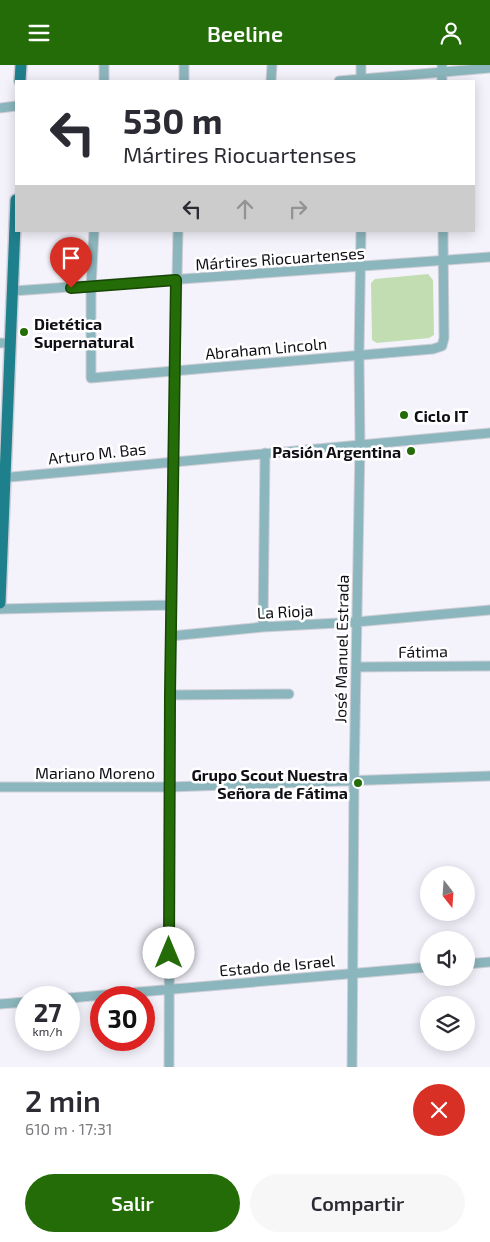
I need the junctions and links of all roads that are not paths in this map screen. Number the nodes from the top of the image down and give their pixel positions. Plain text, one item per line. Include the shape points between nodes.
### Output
1 (21, 65) edge
2 (104, 65) edge
3 (184, 65) edge
4 (272, 65) edge
5 (361, 65) edge
6 (490, 68) edge
7 (442, 73) edge
8 (20, 80) edge
9 (104, 80) edge
10 (184, 80) edge
11 (271, 80) edge
12 (361, 80) edge
13 (15, 106) edge
14 (0, 108) edge
15 (15, 230) edge
16 (94, 232) edge
17 (178, 232) edge
18 (361, 232) edge
19 (443, 232) edge
20 (490, 257) edge
21 (443, 261) junction
22 (360, 267) junction
23 (176, 280) junction
24 (91, 287) junction
25 (13, 291) junction
26 (6, 343) edge
27 (359, 355) junction
28 (174, 370) junction
29 (490, 433) edge
30 (360, 445) junction
31 (264, 453) junction
32 (173, 461) junction
33 (2, 477) edge
34 (0, 603) edge
35 (171, 605) junction
36 (0, 609) edge
37 (490, 610) edge
38 (356, 622) junction
39 (263, 627) junction
40 (171, 636) junction
41 (490, 665) edge
42 (356, 667) junction
43 (289, 694) dead end
44 (170, 695) junction
45 (490, 776) edge
46 (354, 781) junction
47 (0, 787) edge
48 (170, 787) junction
49 (490, 962) edge
50 (475, 963) edge
51 (420, 968) edge
52 (352, 974) junction
53 (168, 990) junction
54 (80, 997) edge
55 (15, 1002) edge
56 (0, 1004) edge
57 (169, 1067) edge
58 (352, 1067) edge

1 - 8 main road
2 - 9 street
3 - 10 street
4 - 11 street
5 - 12 street
6 - 7 street
7 - 12 street
13 - 14 street
15 - 25 main road
16 - 24 street
17 - 23 street
18 - 22 street, José Manuel Estrada
19 - 21 street
20 - 21 street, Mártires Riocuartenses
21 - 22 street, Mártires Riocuartenses
21 - 27 street, Abraham Lincoln via 442,346
22 - 23 street, Mártires Riocuartenses
22 - 27 street, José Manuel Estrada
23 - 24 street, Mártires Riocuartenses
23 - 28 street
24 - 25 street, Mártires Riocuartenses
24 - 28 street, Abraham Lincoln via 91,378
25 - 26 main road
26 - 33 main road
27 - 28 street, Abraham Lincoln
27 - 30 street, José Manuel Estrada
28 - 32 street
29 - 30 street, Arturo M. Bas
30 - 31 street, Arturo M. Bas
30 - 38 street, José Manuel Estrada
31 - 32 street, Arturo M. Bas
31 - 39 street
32 - 33 street, Arturo M. Bas
32 - 35 street
33 - 34 main road
35 - 36 street
35 - 40 street
37 - 38 street, La Rioja
38 - 39 street, La Rioja
38 - 42 street, José Manuel Estrada
39 - 40 street, La Rioja
40 - 44 street
41 - 42 street, Fátima
42 - 46 street, José Manuel Estrada
43 - 44 street
44 - 48 street
45 - 46 street, Mariano Moreno
46 - 48 street, Mariano Moreno
46 - 52 street, José Manuel Estrada
47 - 48 street, Mariano Moreno
48 - 53 street
49 - 50 street
51 - 52 street, Estado de Israel
52 - 53 street, Estado de Israel
52 - 58 street, José Manuel Estrada
53 - 54 street, Estado de Israel
53 - 57 street
55 - 56 street

